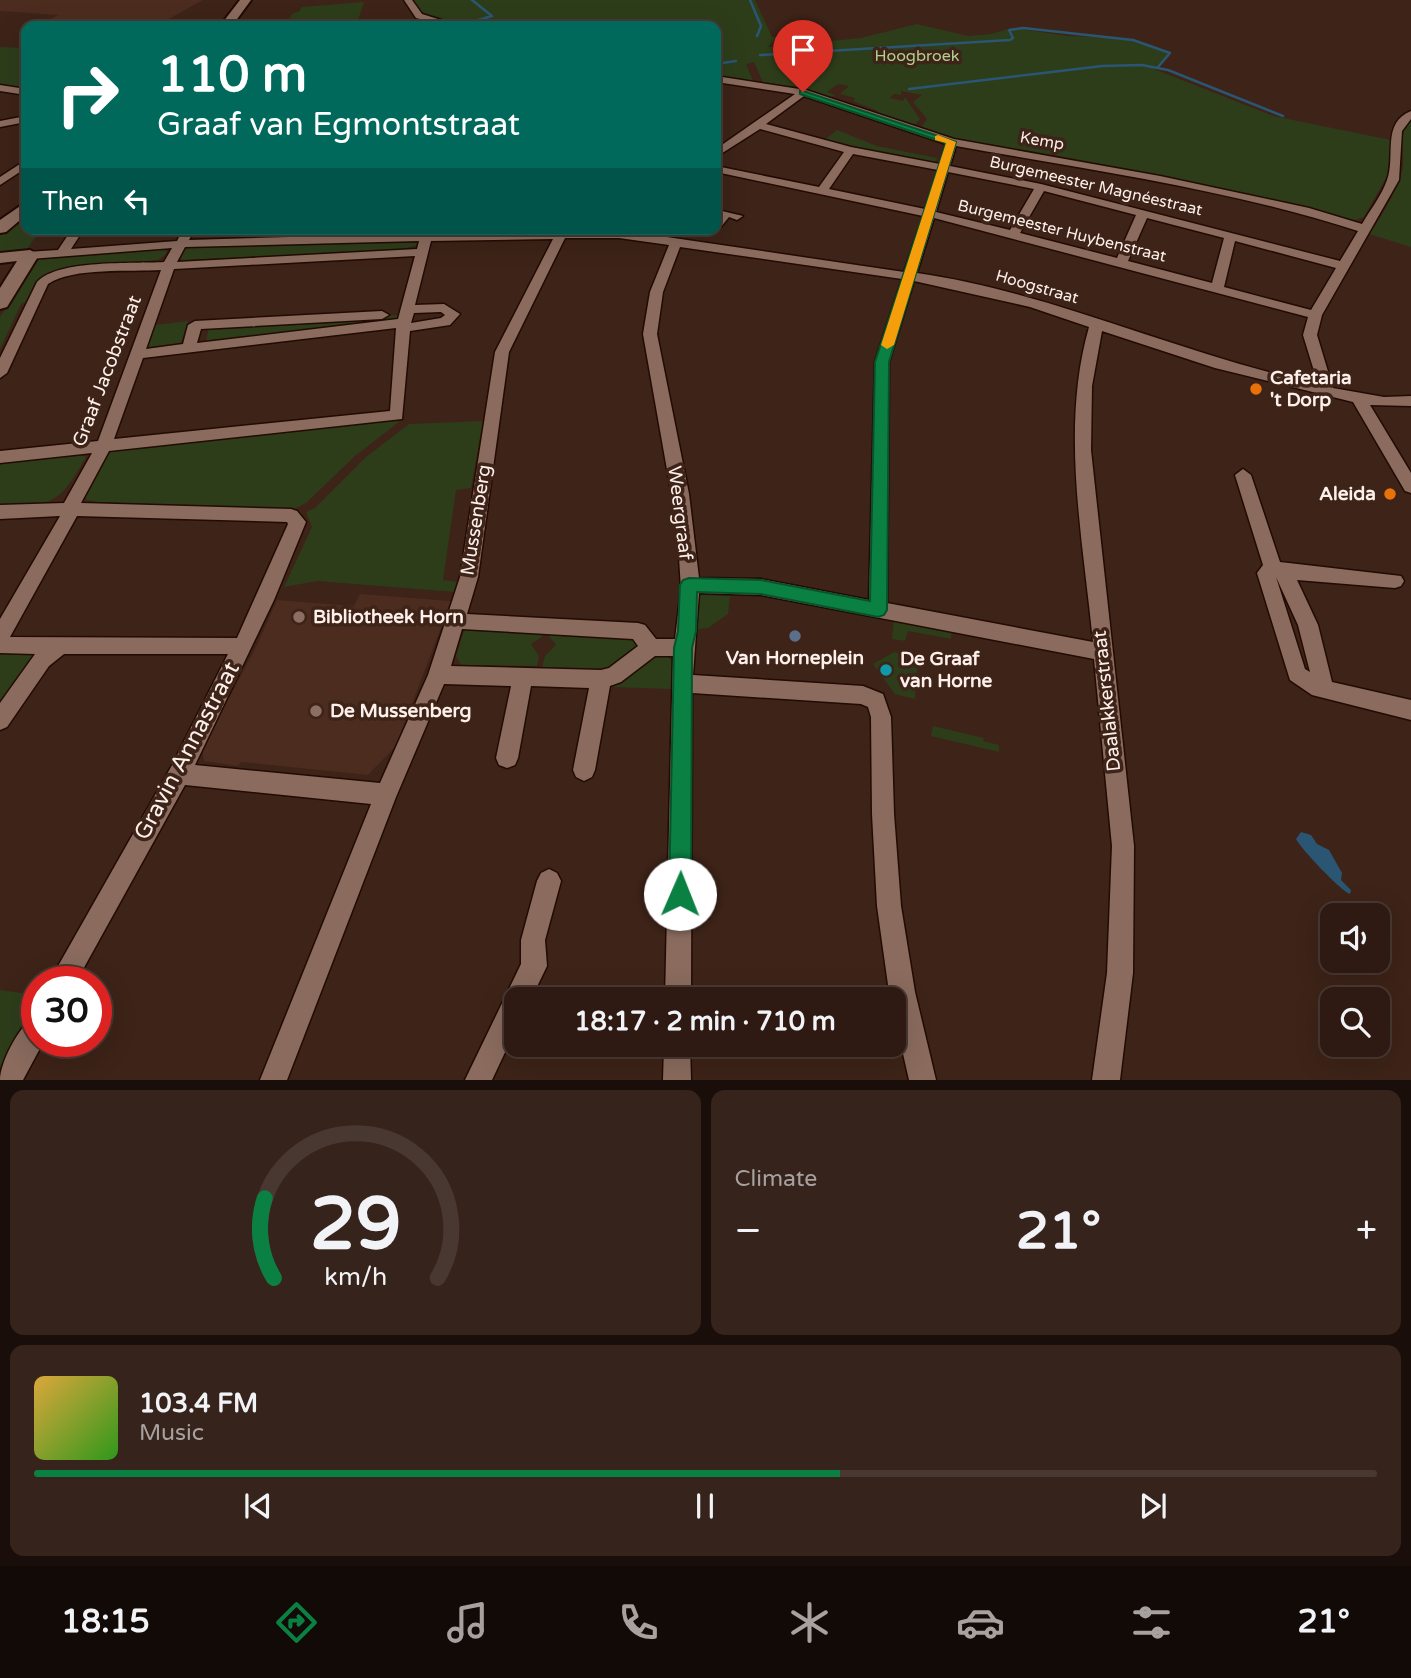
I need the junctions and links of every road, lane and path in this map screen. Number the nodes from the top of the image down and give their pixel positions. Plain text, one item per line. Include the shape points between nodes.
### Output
1 (246, 0) edge
2 (408, 0) edge
3 (419, 16) junction
4 (230, 21) edge
5 (413, 21) edge
6 (438, 21) edge
7 (721, 79) edge
8 (0, 88) edge
9 (21, 91) edge
10 (803, 92) junction
11 (0, 111) edge
12 (1411, 114) edge
13 (21, 119) edge
14 (13, 120) junction
15 (757, 125) junction
16 (0, 127) edge
17 (21, 130) edge
18 (721, 140) edge
19 (952, 142) junction
20 (730, 143) junction
21 (721, 150) edge
22 (850, 150) junction
23 (21, 167) edge
24 (943, 169) junction
25 (721, 170) edge
26 (0, 182) edge
27 (1041, 187) junction
28 (822, 192) junction
29 (21, 210) edge
30 (1143, 213) junction
31 (929, 214) junction
32 (737, 216) dead end
33 (721, 219) edge
34 (0, 228) edge
35 (1365, 229) junction
36 (1014, 233) junction
37 (74, 235) edge
38 (185, 235) edge
39 (349, 235) edge
40 (387, 235) edge
41 (472, 235) edge
42 (561, 235) edge
43 (626, 235) edge
44 (707, 235) edge
45 (1231, 235) junction
46 (426, 237) junction
47 (676, 242) junction
48 (179, 244) junction
49 (699, 245) junction
50 (422, 252) junction
51 (62, 253) junction
52 (30, 255) junction
53 (0, 258) edge
54 (1122, 261) junction
55 (169, 265) junction
56 (1344, 266) junction
57 (911, 276) junction
58 (1217, 288) junction
59 (0, 303) edge
60 (1315, 315) junction
61 (405, 318) junction
62 (1097, 323) junction
63 (189, 348) junction
64 (138, 354) junction
65 (0, 373) edge
66 (1327, 391) junction
67 (1358, 398) junction
68 (1411, 401) edge
69 (104, 444) junction
70 (0, 457) edge
71 (1243, 475) dead end
72 (1411, 487) edge
73 (71, 509) junction
74 (0, 512) edge
75 (1279, 569) junction
76 (1395, 580) dead end
77 (689, 585) junction
78 (878, 610) junction
79 (455, 621) junction
80 (0, 636) edge
81 (62, 644) junction
82 (0, 645) edge
83 (242, 646) junction
84 (651, 647) junction
85 (683, 648) junction
86 (1101, 652) junction
87 (438, 675) junction
88 (522, 679) junction
89 (601, 679) junction
90 (684, 683) junction
91 (1411, 710) edge
92 (0, 720) edge
93 (506, 758) dead end
94 (584, 770) dead end
95 (179, 774) junction
96 (386, 795) junction
97 (549, 881) dead end
98 (71, 966) edge
99 (523, 987) edge
100 (678, 987) edge
101 (504, 1027) edge
102 (21, 1057) edge
103 (677, 1057) edge
104 (8, 1080) edge
105 (273, 1080) edge
106 (478, 1080) edge
107 (677, 1080) edge
108 (923, 1080) edge
109 (1106, 1080) edge

1 - 4 street
2 - 3 street
3 - 5 street
3 - 6 street
7 - 10 street, Kemp
8 - 9 street
10 - 15 street
10 - 19 street, Kemp
11 - 14 street via 10,113
12 - 35 street via 1397,131 1393,180
13 - 14 street
14 - 16 street
15 - 20 street
15 - 22 street, Burgemeester Magnéestraat
16 - 17 street
18 - 20 street
19 - 24 street
19 - 35 street, Kemp via 1174,181 1309,211
20 - 21 street
22 - 24 street, Burgemeester Magnéestraat
22 - 28 street
23 - 26 street
24 - 27 street, Burgemeester Magnéestraat
24 - 31 street
25 - 28 street, Burgemeester Huybenstraat
27 - 30 street, Burgemeester Magnéestraat
27 - 36 street
28 - 31 street, Burgemeester Huybenstraat
29 - 34 street
30 - 45 street, Burgemeester Magnéestraat
30 - 54 street
31 - 36 street, Burgemeester Huybenstraat
31 - 57 street
32 - 33 street via 726,214
35 - 56 street
36 - 54 street, Burgemeester Huybenstraat
37 - 51 street
38 - 48 street, Graaf Jacobstraat
39 - 48 street, Hoogstraat
40 - 46 street, Hoogstraat
41 - 46 street, Hoogstraat
42 - 79 street, Mussenberg via 502,352 469,577
43 - 47 street, Hoogstraat
44 - 49 street
45 - 56 street, Burgemeester Magnéestraat
45 - 58 street
46 - 50 street
47 - 49 street, Hoogstraat
47 - 77 street, Weergraaf via 659,284 650,325 684,514
48 - 51 street, Hoogstraat
48 - 55 street, Graaf Jacobstraat
49 - 57 street, Hoogstraat
50 - 55 street
50 - 61 street
51 - 52 street, Hoogstraat
52 - 53 street
52 - 59 street
54 - 58 street, Burgemeester Huybenstraat
55 - 64 street, Graaf Jacobstraat
55 - 65 street via 52,275 36,293
56 - 60 street
57 - 62 street, Hoogstraat via 987,291
57 - 78 street via 882,362
58 - 60 street, Burgemeester Huybenstraat
60 - 66 street via 1310,335
61 - 63 street
61 - 63 street via 195,325
61 - 69 street via 397,415
62 - 66 street, Hoogstraat via 1220,365
62 - 86 street, Daalakkerstraat via 1088,350 1082,404
63 - 64 street
64 - 69 street, Graaf Jacobstraat
66 - 67 street, Hoogstraat
67 - 68 street, Hoogstraat
67 - 72 street
69 - 70 street
69 - 73 street, Graaf Jacobstraat
71 - 75 street
73 - 74 street
73 - 80 street, Graaf Jacobstraat
73 - 83 street, Gravin Annastraat via 291,516 297,523
75 - 76 street
75 - 91 street via 1266,573 1297,674 1312,686
77 - 78 street via 761,587
77 - 85 street, Weergraaf
78 - 86 street
79 - 84 street via 638,631
79 - 87 street, Mussenberg
81 - 82 street
81 - 83 street
81 - 92 street via 42,660
83 - 95 street, Gravin Annastraat
84 - 85 street
84 - 89 street via 614,676
85 - 90 street, Weergraaf
86 - 109 street, Daalakkerstraat via 1123,846 1120,973
87 - 88 street
87 - 96 street, Mussenberg
88 - 89 street
88 - 93 street
89 - 94 street
90 - 100 street, Weergraaf
90 - 108 street via 863,695 876,701 881,717 889,906 902,992
95 - 96 street
95 - 98 street, Gravin Annastraat
96 - 105 street, Mussenberg
97 - 99 street via 533,940 534,965
101 - 106 street
102 - 104 street
103 - 107 street

